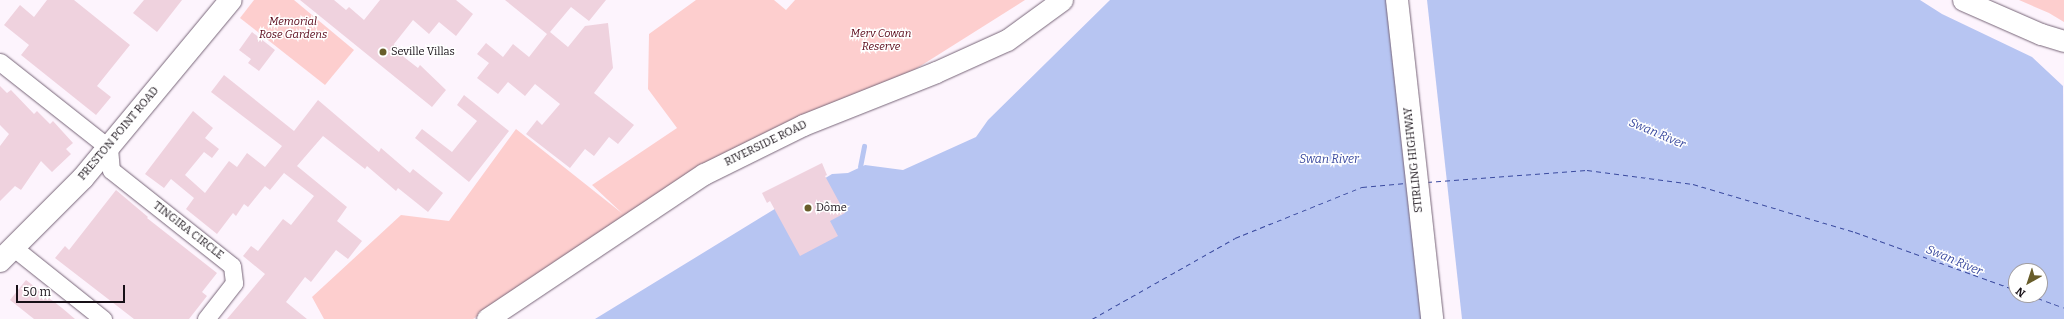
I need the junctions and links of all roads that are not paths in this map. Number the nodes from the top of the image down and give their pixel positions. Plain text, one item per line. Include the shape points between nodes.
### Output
1 (231, 0) edge
2 (1062, 0) edge
3 (1077, 0) edge
4 (1396, 0) edge
5 (1412, 0) edge
6 (1964, 0) edge
7 (1994, 0) edge
8 (2064, 40) edge
9 (0, 62) edge
10 (109, 148) junction
11 (7, 255) edge
12 (103, 319) edge
13 (206, 319) edge
14 (487, 319) edge
15 (504, 319) edge
16 (1432, 319) edge
17 (1445, 319) edge

1 - 10 main road, PRESTON POINT ROAD
2 - 14 street, RIVERSIDE ROAD via 1007,40 803,125 704,174
3 - 15 street, RIVERSIDE ROAD via 1040,31 1012,48 842,118 815,134 762,151 703,183 632,228 556,285
4 - 16 main road, STIRLING HIGHWAY
5 - 17 main road, STIRLING HIGHWAY
6 - 8 street via 2041,34
7 - 8 street via 2045,25
9 - 10 street
10 - 11 main road, PRESTON POINT ROAD
10 - 13 street, TINGIRA CIRCLE via 111,170 232,266 234,283
11 - 12 street

